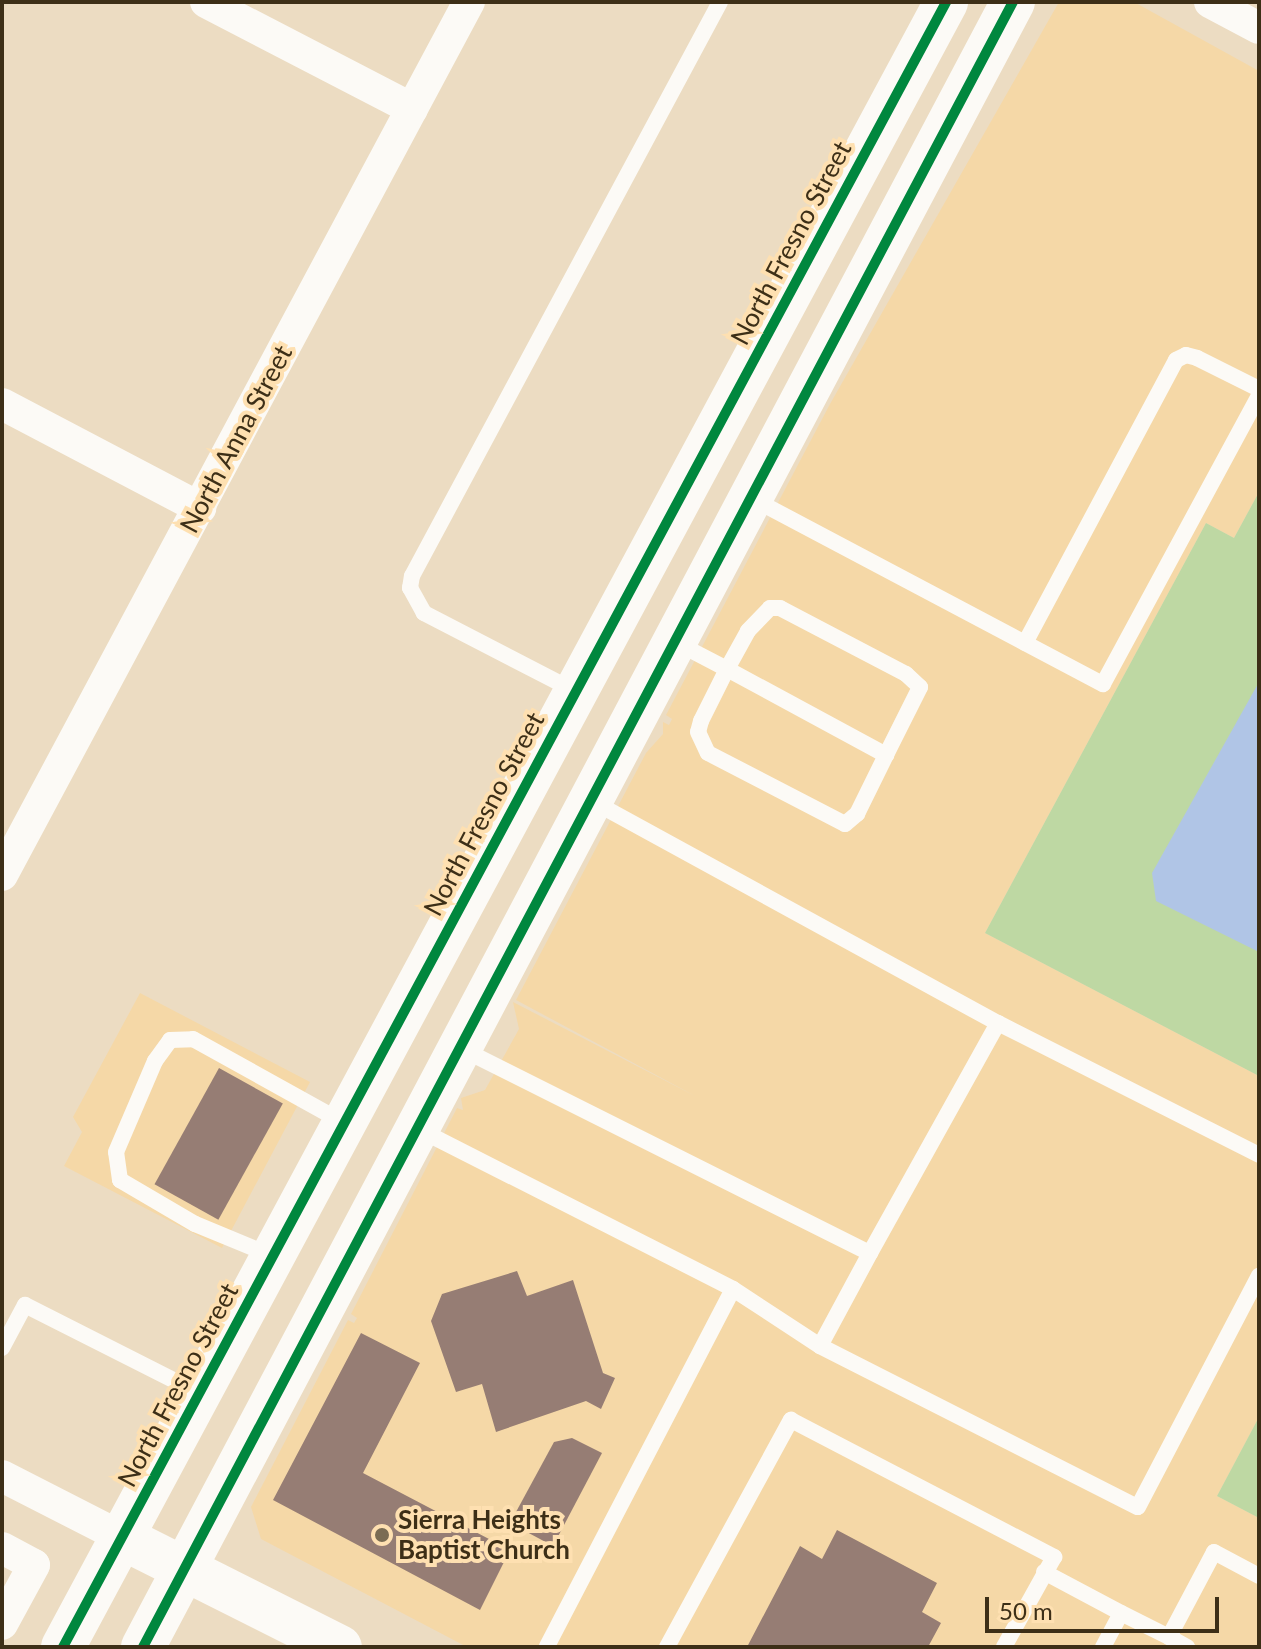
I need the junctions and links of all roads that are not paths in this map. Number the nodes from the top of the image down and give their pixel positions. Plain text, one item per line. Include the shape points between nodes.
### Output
1 (206, 2) edge
2 (469, 2) edge
3 (720, 2) edge
4 (946, 2) edge
5 (1013, 2) edge
6 (1210, 2) edge
7 (1259, 28) edge
8 (412, 109) junction
9 (1259, 389) edge
10 (1259, 396) edge
11 (2, 404) edge
12 (748, 497) junction
13 (200, 508) junction
14 (672, 640) junction
15 (1025, 643) junction
16 (727, 669) junction
17 (575, 691) junction
18 (886, 755) junction
19 (588, 799) junction
20 (2, 875) edge
21 (998, 1023) junction
22 (457, 1047) junction
23 (343, 1122) junction
24 (415, 1127) junction
25 (1259, 1155) edge
26 (870, 1253) junction
27 (271, 1256) junction
28 (1259, 1276) edge
29 (733, 1289) junction
30 (820, 1346) junction
31 (2, 1348) edge
32 (198, 1393) junction
33 (2, 1476) edge
34 (121, 1537) junction
35 (2, 1548) edge
36 (187, 1569) junction
37 (1044, 1572) junction
38 (1259, 1576) edge
39 (1121, 1613) junction
40 (2, 1624) edge
41 (1169, 1637) junction
42 (63, 1647) edge
43 (143, 1647) edge
44 (340, 1647) edge
45 (547, 1647) edge
46 (667, 1647) edge
47 (1004, 1647) edge
48 (1103, 1647) edge
49 (1187, 1647) edge

1 - 8 street
2 - 8 street, North Anna Street
3 - 17 lane via 412,576 410,588 424,613
4 - 17 main road, North Fresno Street
5 - 12 main road
6 - 7 street
8 - 13 street, North Anna Street
9 - 15 lane via 1197,358 1186,355 1176,360
10 - 15 lane via 1103,684
11 - 13 street
12 - 14 main road
12 - 15 lane
13 - 20 street, North Anna Street
14 - 16 lane
14 - 19 main road
16 - 18 lane
16 - 18 lane via 755,621 770,608 780,608 915,680 918,696
16 - 18 lane via 698,732 708,753 845,824 857,814
17 - 22 main road via 576,730 555,782 456,972 447,1006
17 - 23 main road, North Fresno Street
19 - 21 lane
19 - 22 main road
21 - 25 lane
21 - 26 lane
22 - 24 main road
22 - 26 lane
23 - 27 main road, North Fresno Street
23 - 27 lane via 193,1039 170,1040 155,1061 116,1152 120,1180 195,1224
24 - 29 lane
24 - 36 main road
26 - 30 lane
27 - 32 main road, North Fresno Street
28 - 30 lane via 1138,1507
29 - 30 lane
29 - 45 lane
31 - 32 lane via 25,1305
32 - 34 main road, North Fresno Street
33 - 34 street
34 - 36 main road
34 - 42 main road, North Fresno Street
35 - 40 street via 34,1565
36 - 43 main road
36 - 44 main road
37 - 39 lane
37 - 46 lane via 1054,1557 791,1420
37 - 47 lane
38 - 41 lane via 1214,1552
39 - 41 lane
39 - 48 lane
41 - 49 lane

